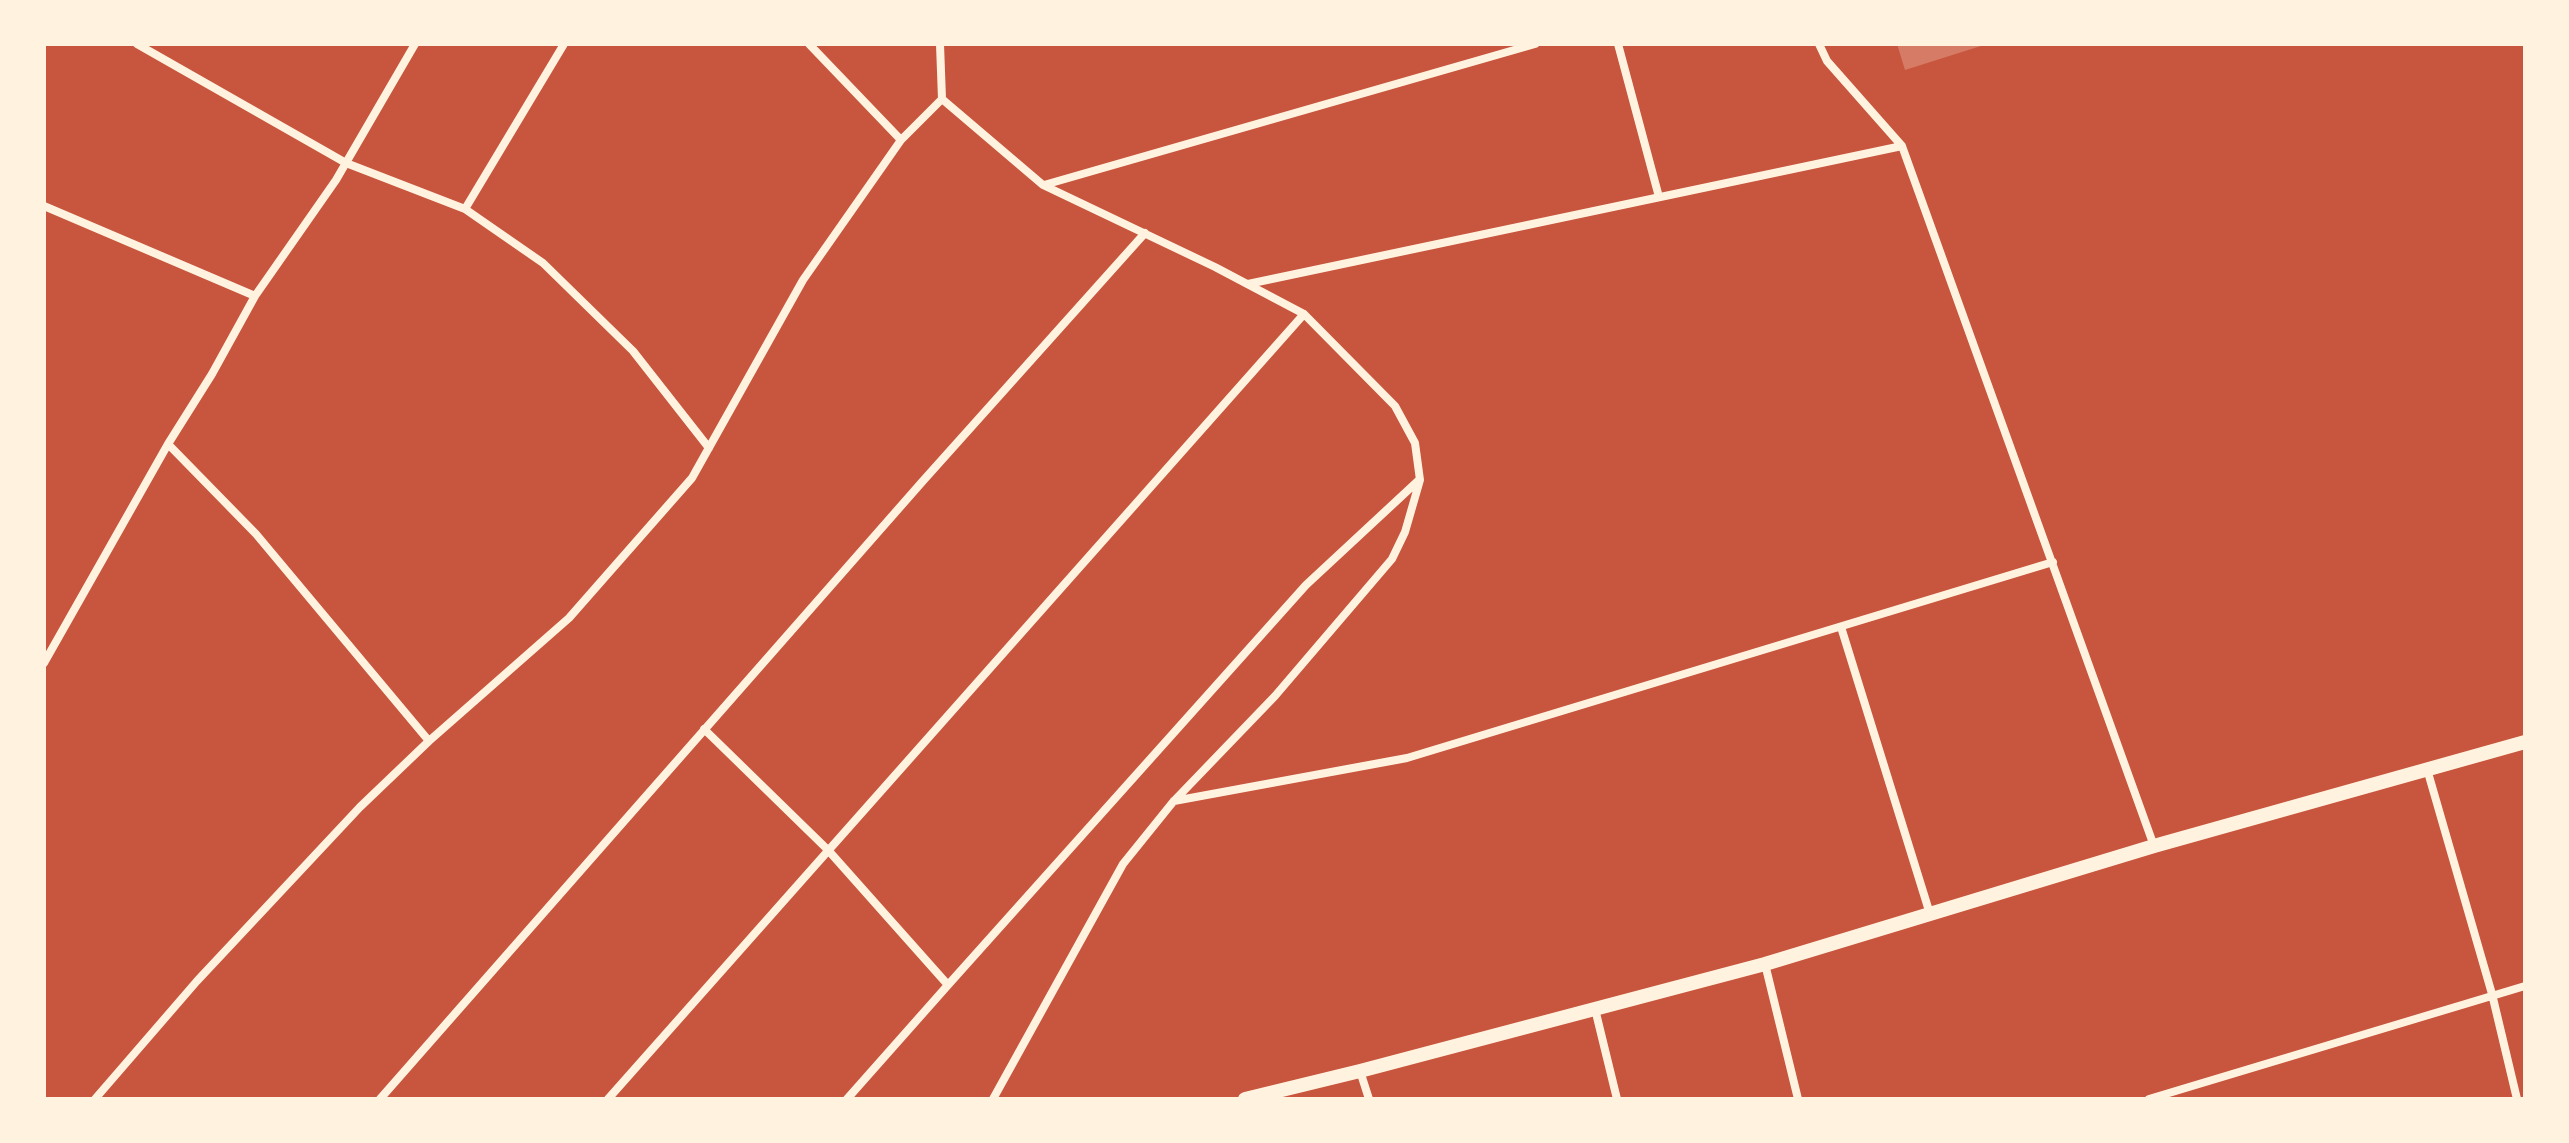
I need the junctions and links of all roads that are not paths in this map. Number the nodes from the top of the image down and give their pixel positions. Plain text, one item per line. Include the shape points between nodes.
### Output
1 (137, 44) edge
2 (415, 44) edge
3 (564, 44) edge
4 (809, 44) edge
5 (940, 44) edge
6 (1535, 44) edge
7 (1618, 44) edge
8 (1819, 44) edge
9 (942, 99) junction
10 (901, 140) junction
11 (1902, 146) junction
12 (346, 163) junction
13 (1043, 185) junction
14 (1659, 197) junction
15 (44, 206) edge
16 (465, 209) junction
17 (1145, 233) junction
18 (1248, 285) junction
19 (255, 296) junction
20 (1304, 314) junction
21 (168, 444) junction
22 (709, 448) junction
23 (1420, 480) junction
24 (2053, 562) junction
25 (1841, 627) junction
26 (44, 663) edge
27 (704, 729) junction
28 (429, 741) junction
29 (2525, 742) edge
30 (2427, 769) junction
31 (1173, 802) junction
32 (2154, 846) junction
33 (828, 850) junction
34 (1930, 914) junction
35 (1765, 964) junction
36 (948, 985) junction
37 (2525, 986) edge
38 (2492, 994) junction
39 (1595, 1009) junction
40 (1360, 1071) junction
41 (95, 1099) edge
42 (380, 1099) edge
43 (608, 1099) edge
44 (847, 1099) edge
45 (993, 1099) edge
46 (1245, 1099) edge
47 (1369, 1099) edge
48 (1617, 1099) edge
49 (1798, 1099) edge
50 (2149, 1099) edge
51 (2517, 1099) edge

1 - 12 street
2 - 12 street
3 - 16 street
4 - 10 street
5 - 9 street
6 - 13 street
7 - 14 street
8 - 11 street via 1827,61
9 - 10 street
9 - 13 street
10 - 22 street via 803,280
11 - 14 street
11 - 24 street
12 - 16 street
12 - 19 street
13 - 17 street
14 - 18 street
15 - 19 street
16 - 22 street via 543,263 633,351
17 - 18 street
17 - 27 street
18 - 20 street
19 - 21 street
20 - 23 street via 1395,406 1415,443
20 - 33 street
21 - 26 street
21 - 28 street via 256,534
22 - 28 street via 692,478 569,618
23 - 31 street via 1392,559 1275,696
23 - 36 street via 1306,585
24 - 25 street
24 - 32 street
25 - 31 street via 1407,758
25 - 34 street
27 - 33 street
27 - 42 street
28 - 41 street via 197,981
29 - 30 street
30 - 32 street
30 - 38 street
31 - 45 street via 1123,864
32 - 34 street
33 - 36 street
33 - 43 street
34 - 35 street
35 - 39 street
35 - 49 street
36 - 44 street
37 - 38 street
38 - 50 street
38 - 51 street
39 - 40 street
39 - 48 street
40 - 46 street
40 - 47 street

